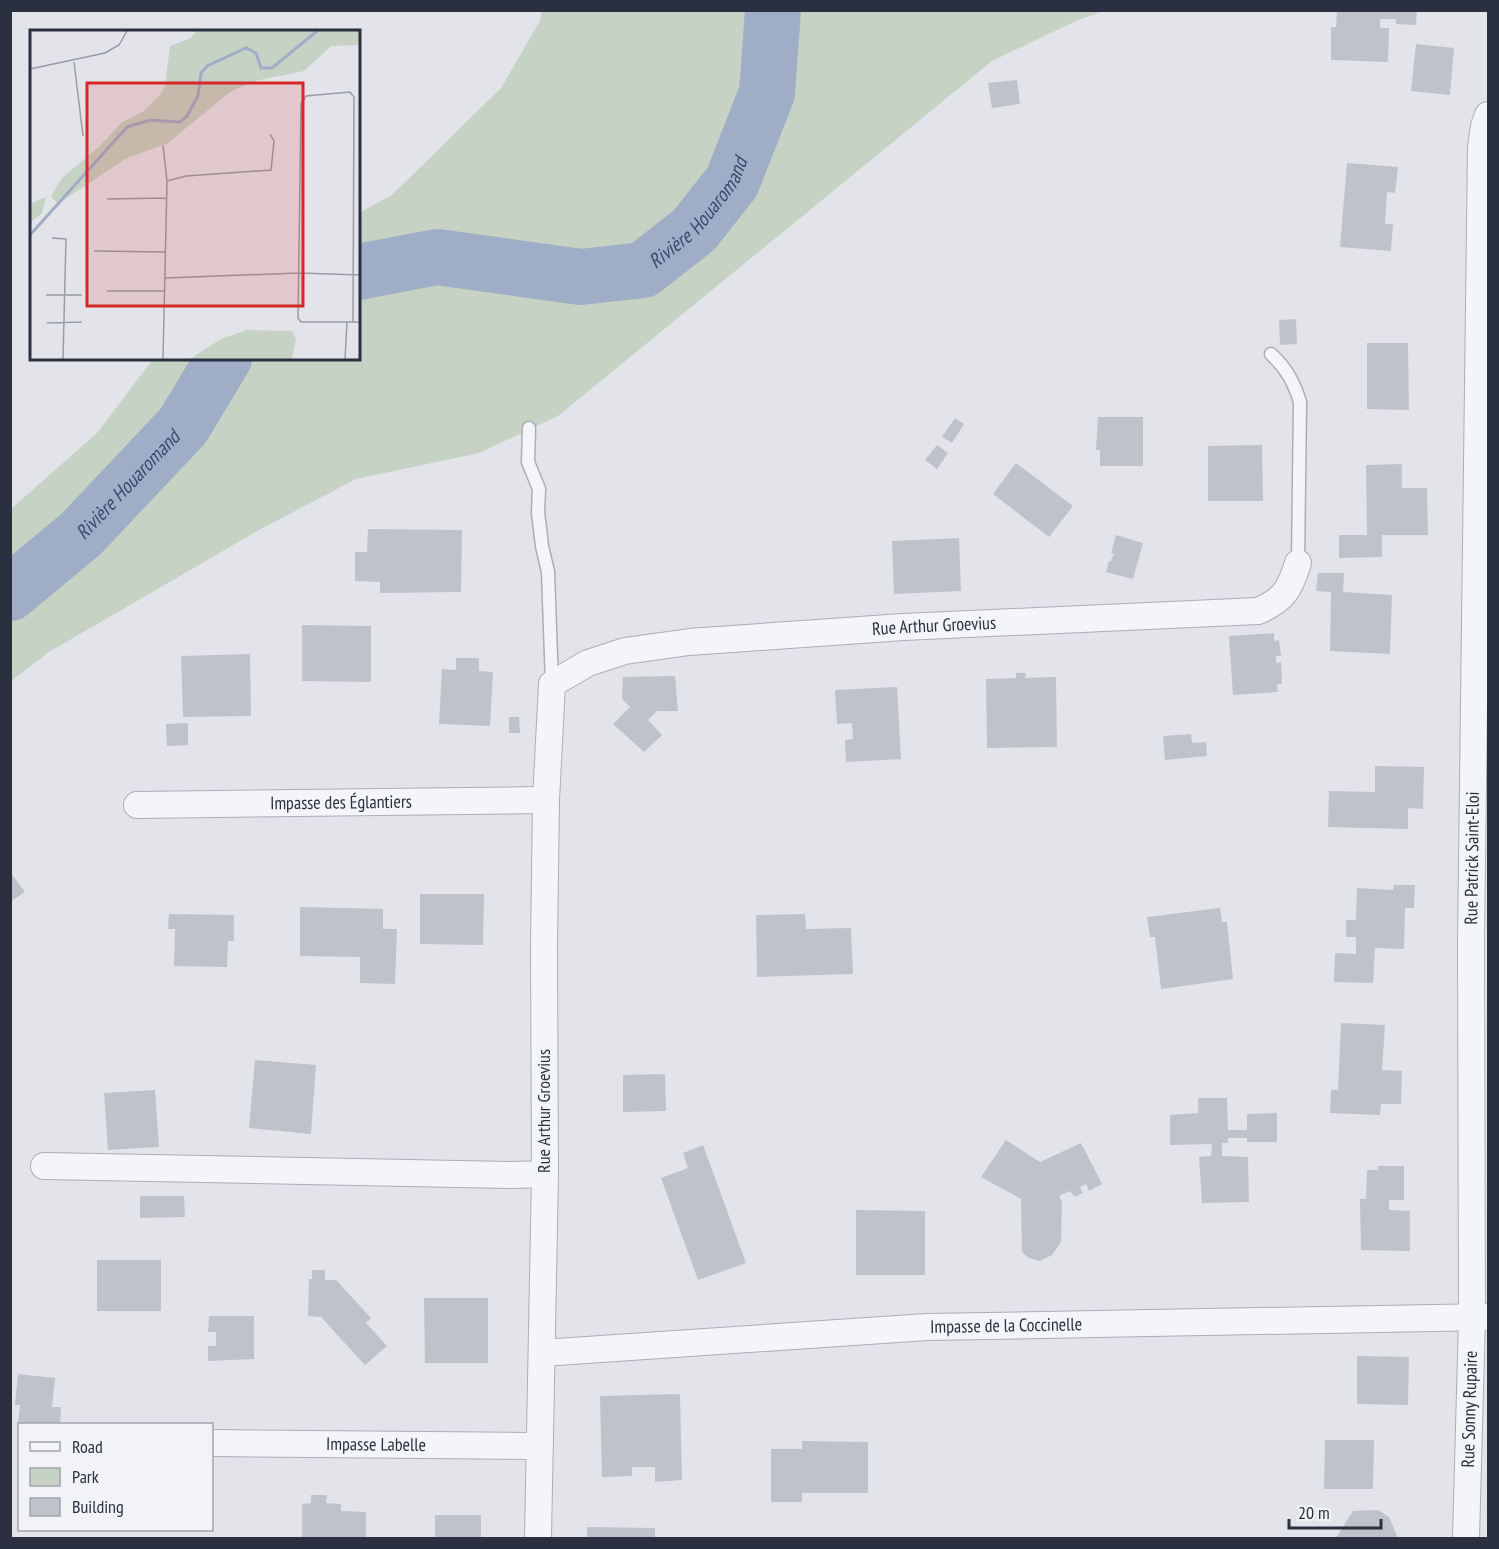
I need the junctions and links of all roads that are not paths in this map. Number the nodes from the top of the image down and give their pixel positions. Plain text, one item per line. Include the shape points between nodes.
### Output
1 (1488, 115) edge
2 (1271, 354) dead end
3 (529, 428) dead end
4 (1298, 563) joint
5 (552, 684) junction
6 (546, 800) junction
7 (137, 805) dead end
8 (44, 1166) dead end
9 (544, 1174) junction
10 (1480, 1317) edge
11 (542, 1353) junction
12 (213, 1443) edge
13 (540, 1446) junction
14 (538, 1539) edge
15 (1466, 1539) edge

1 - 10 street, Rue Patrick Saint-Eloi via 1481,147 1471,942
2 - 4 lane via 1294,383 1300,402
3 - 5 lane, Rue Arthur Groevius via 528,462 539,489 538,512 548,572
4 - 5 street, Rue Arthur Groevius via 1283,595 1258,611 903,627 689,642 625,651 588,663
5 - 6 street, Rue Arthur Groevius
6 - 7 street, Impasse des Églantiers
6 - 9 street, Rue Arthur Groevius
8 - 9 street
9 - 11 street, Rue Arthur Groevius
10 - 11 street, Impasse de la Coccinelle via 927,1327
10 - 15 street, Rue Sonny Rupaire
11 - 13 street, Rue Arthur Groevius
12 - 13 street, Impasse Labelle
13 - 14 street, Rue Arthur Groevius

